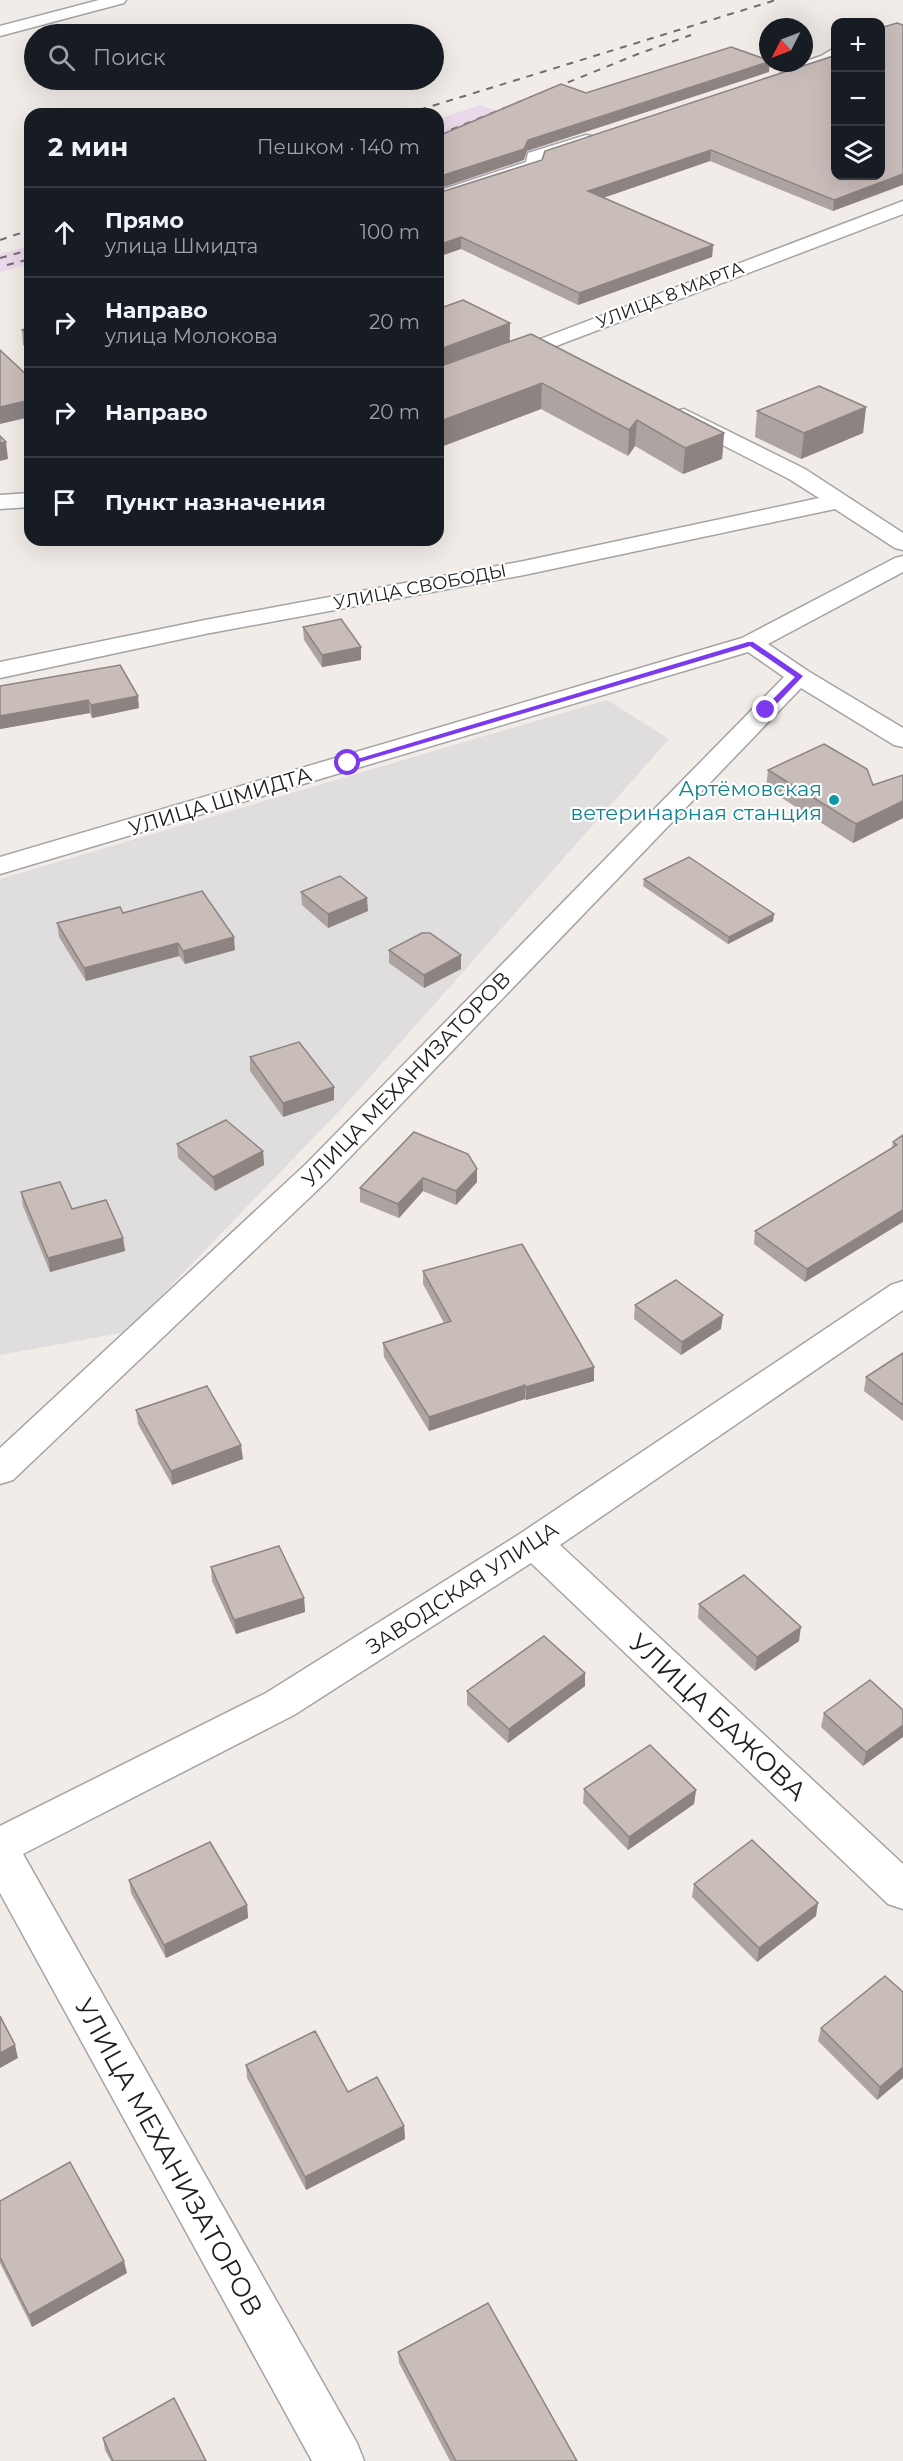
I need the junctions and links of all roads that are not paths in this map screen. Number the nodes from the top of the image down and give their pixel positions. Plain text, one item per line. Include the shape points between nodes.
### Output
1 (118, 0) edge
2 (27, 24) edge
3 (24, 25) edge
4 (0, 31) edge
5 (831, 56) edge
6 (771, 79) edge
7 (605, 134) edge
8 (444, 195) edge
9 (903, 207) edge
10 (542, 344) junction
11 (563, 355) edge
12 (444, 383) edge
13 (665, 407) edge
14 (24, 500) edge
15 (839, 501) junction
16 (0, 502) edge
17 (903, 543) edge
18 (903, 563) edge
19 (751, 643) junction
20 (0, 670) edge
21 (799, 676) junction
22 (903, 739) edge
23 (0, 866) edge
24 (903, 1293) edge
25 (0, 1470) edge
26 (534, 1543) junction
27 (0, 1846) edge
28 (0, 1853) edge
29 (903, 1891) edge
30 (339, 2461) edge

1 - 2 street
3 - 4 street
5 - 6 street
7 - 8 street via 534,157 535,165
9 - 10 street, УЛИЦА 8 МАРТА
10 - 11 street
10 - 12 street, УЛИЦА 8 МАРТА
13 - 15 street via 797,474
14 - 16 street
15 - 17 street
15 - 20 street, УЛИЦА СВОБОДЫ via 524,568 205,627
18 - 19 street
19 - 21 street
19 - 23 street, УЛИЦА ШМИДТА
21 - 22 street
21 - 25 street, УЛИЦА МЕХАНИЗАТОРОВ via 317,1172
24 - 26 street, ЗАВОДСКАЯ УЛИЦА
26 - 27 street, ЗАВОДСКАЯ УЛИЦА via 280,1704
26 - 29 street, УЛИЦА БАЖОВА
28 - 30 street, УЛИЦА МЕХАНИЗАТОРОВ

